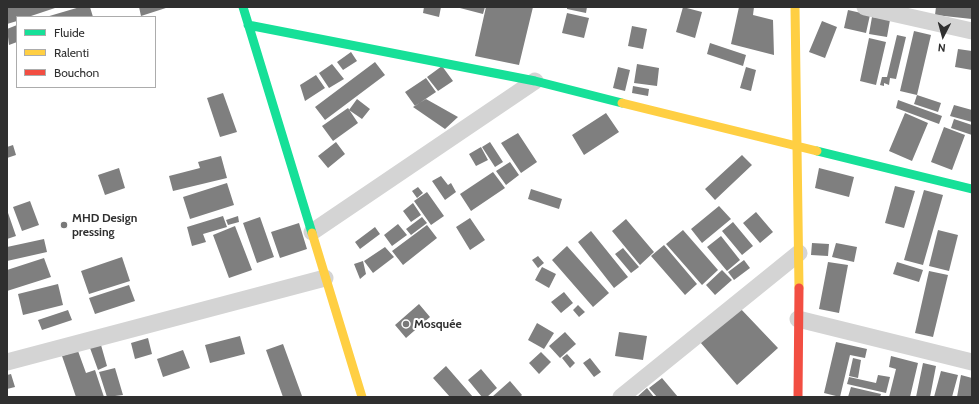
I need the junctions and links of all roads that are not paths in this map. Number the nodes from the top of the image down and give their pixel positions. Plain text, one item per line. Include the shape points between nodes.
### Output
1 (243, 7) edge
2 (796, 7) edge
3 (865, 7) edge
4 (248, 25) junction
5 (972, 31) edge
6 (535, 81) junction
7 (797, 145) junction
8 (972, 189) edge
9 (312, 232) junction
10 (799, 253) junction
11 (325, 278) junction
12 (798, 319) junction
13 (7, 362) edge
14 (972, 362) edge
15 (362, 397) edge
16 (621, 397) edge
17 (798, 397) edge

1 - 4 street
2 - 7 street
3 - 5 street
4 - 6 street
4 - 9 street
6 - 7 street
6 - 9 street
7 - 8 street
7 - 10 street
9 - 11 street
10 - 12 street
10 - 16 street
11 - 13 street
11 - 15 street
12 - 14 street
12 - 17 street

